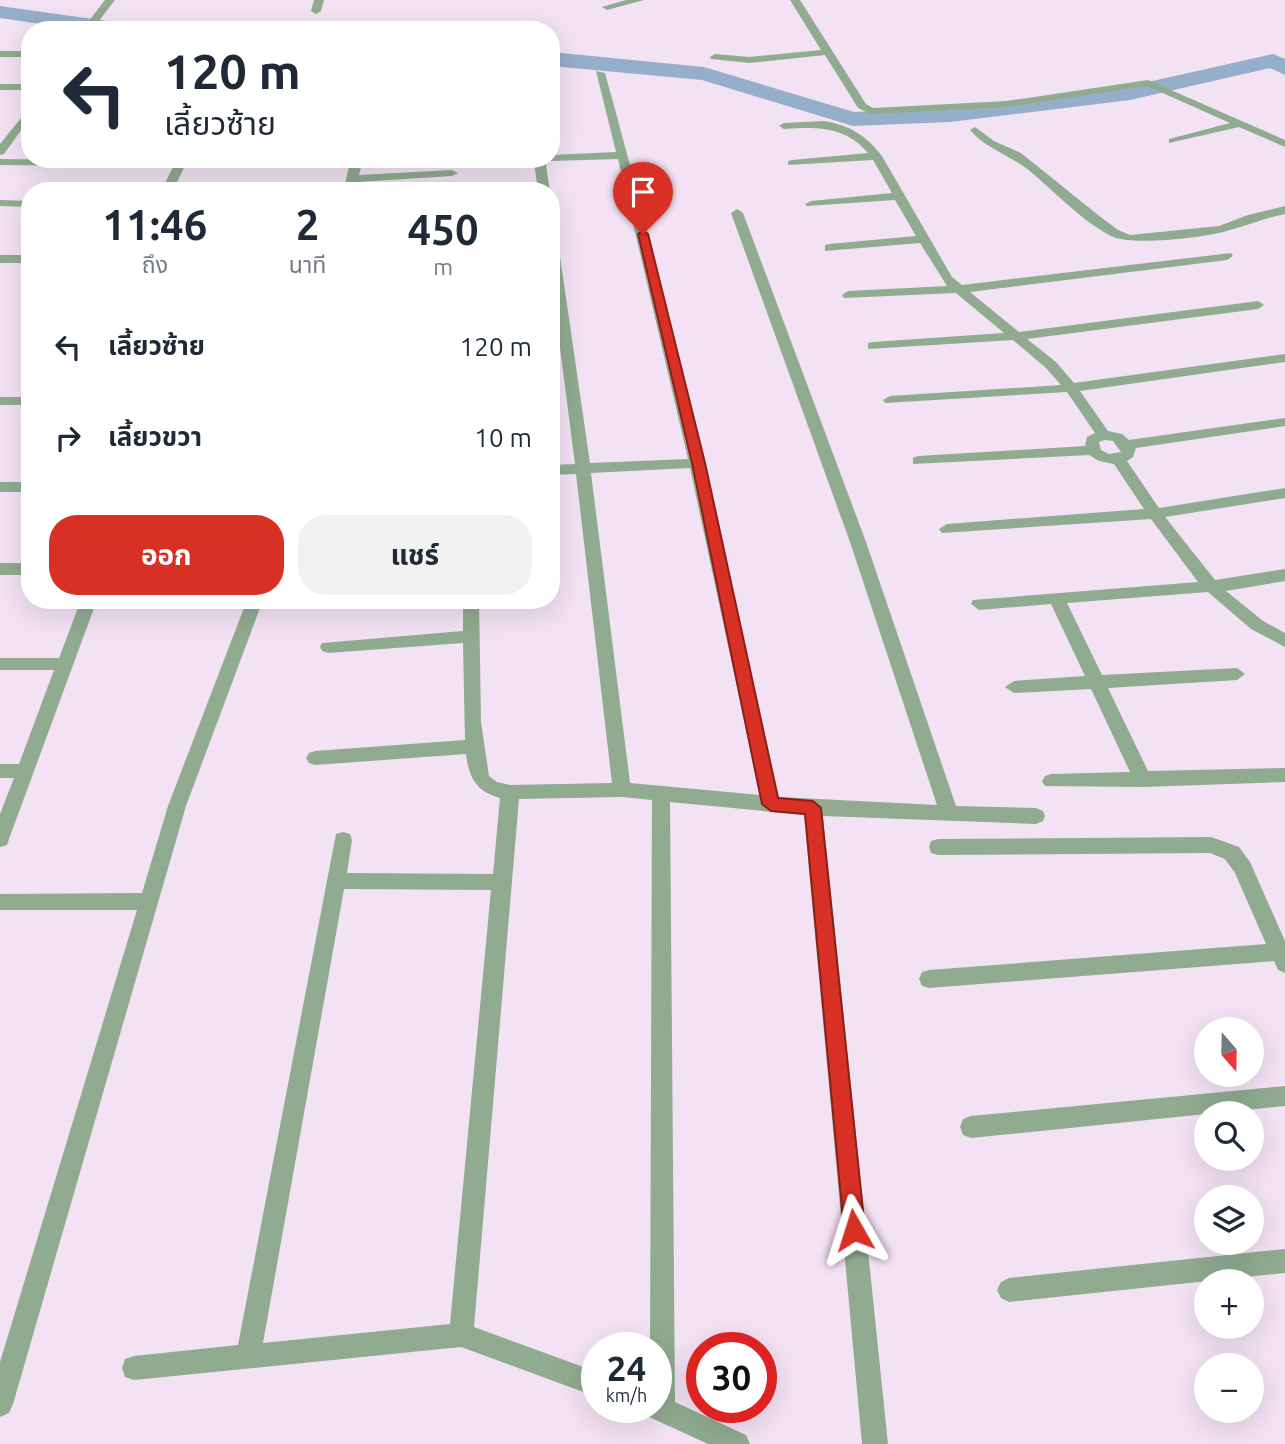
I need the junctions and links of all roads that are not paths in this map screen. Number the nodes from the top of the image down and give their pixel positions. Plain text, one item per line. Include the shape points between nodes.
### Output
1 (110, 0) edge
2 (319, 0) edge
3 (639, 0) edge
4 (795, 0) edge
5 (607, 7) dead end
6 (317, 11) dead end
7 (95, 21) edge
8 (827, 52) junction
9 (0, 54) edge
10 (21, 54) edge
11 (715, 58) dead end
12 (600, 73) dead end
13 (0, 87) edge
14 (21, 87) edge
15 (20, 123) edge
16 (1241, 124) junction
17 (784, 126) dead end
18 (975, 130) dead end
19 (1174, 141) dead end
20 (1285, 144) edge
21 (0, 152) edge
22 (623, 155) junction
23 (876, 156) junction
24 (560, 158) edge
25 (0, 162) edge
26 (21, 162) edge
27 (792, 163) dead end
28 (451, 170) edge
29 (371, 182) edge
30 (898, 196) junction
31 (0, 203) edge
32 (21, 204) edge
33 (811, 204) dead end
34 (1285, 210) edge
35 (737, 213) dead end
36 (922, 239) junction
37 (829, 247) dead end
38 (1227, 256) dead end
39 (0, 259) edge
40 (21, 259) edge
41 (957, 289) junction
42 (848, 295) dead end
43 (560, 302) edge
44 (1258, 305) dead end
45 (1018, 336) junction
46 (873, 346) dead end
47 (1285, 358) edge
48 (1071, 388) junction
49 (890, 400) dead end
50 (0, 401) edge
51 (21, 401) edge
52 (1285, 422) edge
53 (1103, 435) junction
54 (1127, 444) junction
55 (1092, 450) junction
56 (1118, 459) junction
57 (918, 461) dead end
58 (698, 463) junction
59 (583, 469) junction
60 (560, 470) edge
61 (0, 487) edge
62 (21, 487) edge
63 (1285, 493) edge
64 (1157, 513) junction
65 (947, 529) dead end
66 (0, 569) edge
67 (21, 569) edge
68 (1285, 575) edge
69 (1208, 586) junction
70 (1056, 599) junction
71 (979, 604) dead end
72 (86, 609) edge
73 (252, 609) edge
74 (471, 609) edge
75 (472, 636) junction
76 (1285, 641) edge
77 (328, 647) dead end
78 (0, 664) edge
79 (66, 664) junction
80 (1237, 674) dead end
81 (1097, 684) junction
82 (1014, 687) dead end
83 (475, 746) junction
84 (315, 758) dead end
85 (0, 771) edge
86 (24, 771) junction
87 (1285, 775) edge
88 (1143, 780) junction
89 (1051, 781) dead end
90 (622, 790) junction
91 (510, 792) junction
92 (662, 795) junction
93 (771, 804) junction
94 (813, 808) junction
95 (950, 816) junction
96 (1036, 816) dead end
97 (0, 839) edge
98 (343, 840) dead end
99 (938, 847) dead end
100 (335, 881) junction
101 (501, 881) junction
102 (149, 901) junction
103 (0, 902) edge
104 (1280, 946) edge
105 (929, 979) dead end
106 (1285, 1097) edge
107 (971, 1127) dead end
108 (1285, 1261) edge
109 (1009, 1290) dead end
110 (659, 1332) edge
111 (461, 1335) junction
112 (248, 1357) junction
113 (134, 1368) dead end
114 (581, 1379) edge
115 (0, 1404) edge
116 (672, 1414) edge
117 (737, 1444) edge
118 (875, 1444) edge

1 - 7 street
2 - 6 street
3 - 5 street
4 - 8 street
8 - 11 street via 749,60
8 - 16 street via 862,106 883,112 1007,104 1155,84
9 - 10 street
12 - 22 street
13 - 14 street
15 - 21 street
16 - 19 street
16 - 20 street
17 - 23 street via 822,123 837,127 862,138
18 - 34 street via 1017,155 1114,233 1129,239 1209,232
22 - 24 street
22 - 58 street
23 - 27 street
23 - 30 street
25 - 26 street
28 - 29 street
30 - 33 street
30 - 36 street
31 - 32 street
35 - 95 street via 858,542
36 - 37 street
36 - 41 street
38 - 41 street
39 - 40 street
41 - 42 street
41 - 45 street
43 - 59 street
44 - 45 street
45 - 46 street
45 - 48 street
47 - 48 street
48 - 49 street
48 - 53 street
50 - 51 street
52 - 54 street
53 - 54 street
53 - 55 street via 1092,440
54 - 56 street via 1128,454
55 - 56 street
55 - 57 street
56 - 64 street
58 - 59 street
58 - 93 street
59 - 60 street
59 - 90 street
61 - 62 street
63 - 64 street
64 - 65 street
64 - 69 street
66 - 67 street
68 - 69 street
69 - 70 street
69 - 76 street via 1257,626
70 - 71 street
70 - 81 street
72 - 79 street
73 - 102 street via 177,806
74 - 75 street
75 - 77 street
75 - 83 street
78 - 79 street
79 - 86 street
80 - 81 street
81 - 82 street
81 - 88 street
83 - 84 street
83 - 91 street via 483,782
85 - 86 street
86 - 97 street
87 - 88 street
88 - 89 street
90 - 91 street
90 - 92 street
91 - 101 street
92 - 93 street
92 - 110 street
93 - 94 street
94 - 95 street
94 - 118 street
95 - 96 street
98 - 100 street
99 - 104 street via 1211,845 1232,853 1243,869
100 - 101 street
100 - 112 street
101 - 111 street
102 - 103 street
102 - 115 street
104 - 105 street
106 - 107 street
108 - 109 street
111 - 112 street
111 - 114 street
112 - 113 street
116 - 117 street

